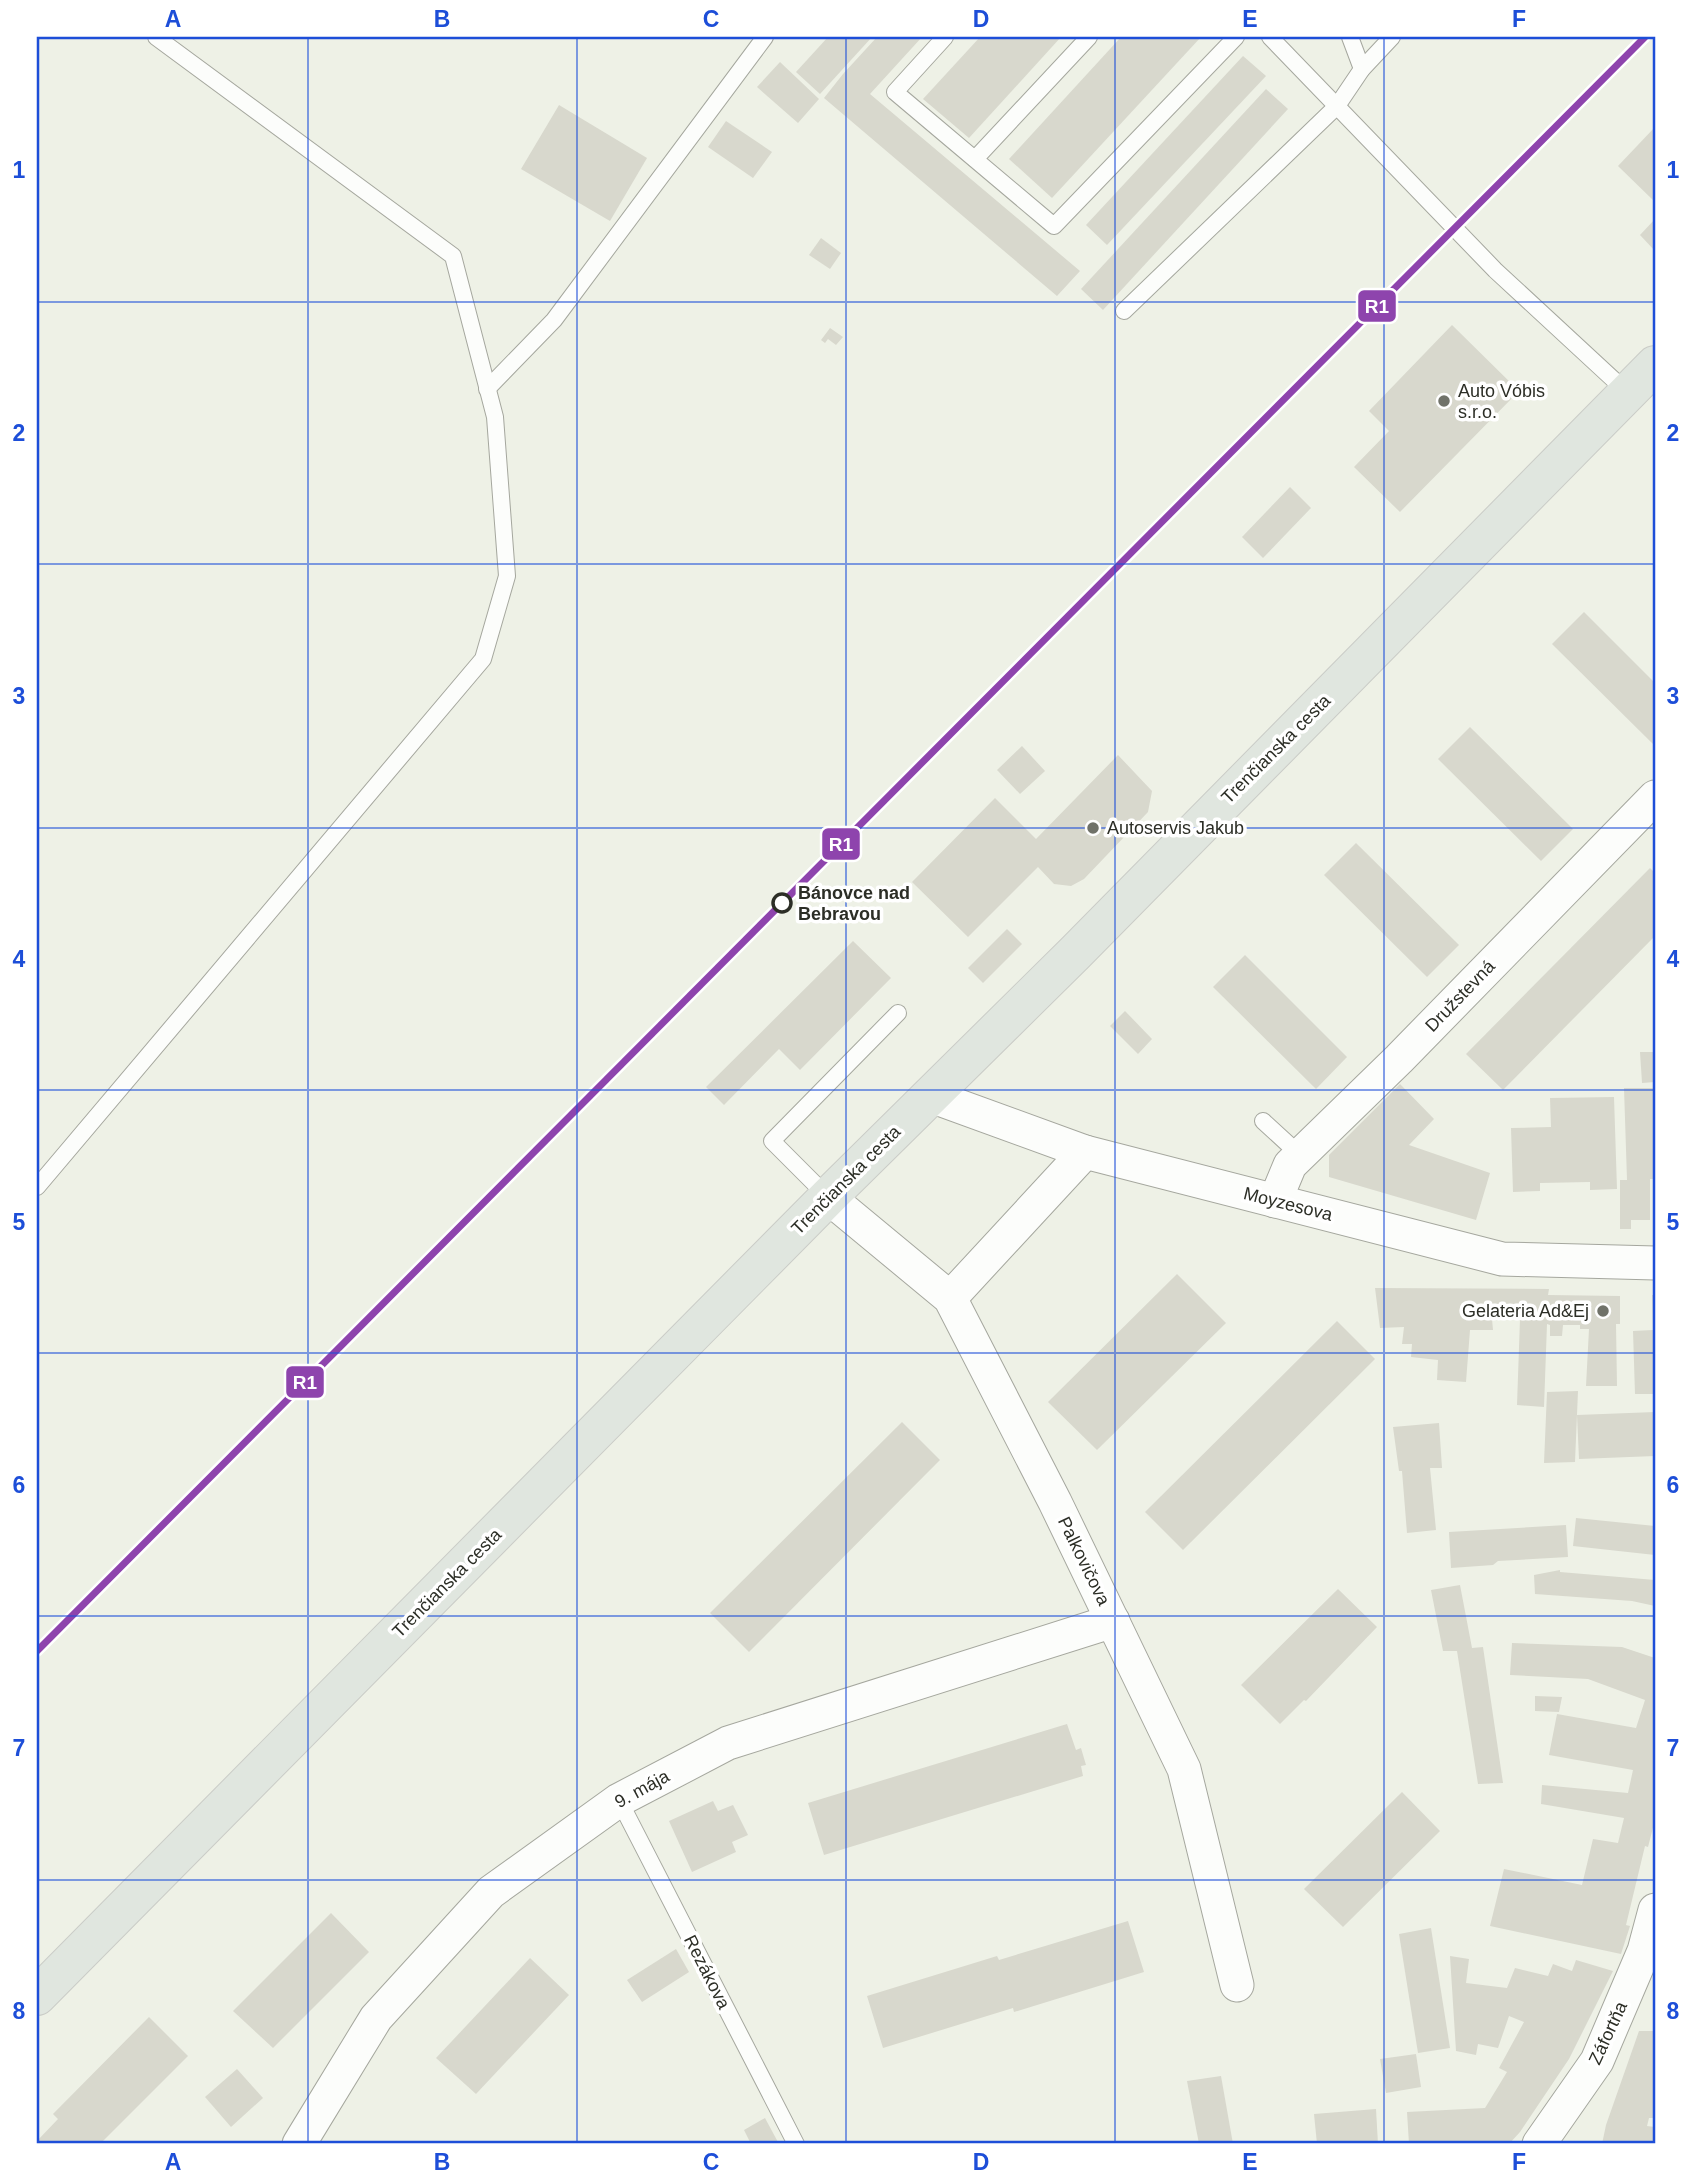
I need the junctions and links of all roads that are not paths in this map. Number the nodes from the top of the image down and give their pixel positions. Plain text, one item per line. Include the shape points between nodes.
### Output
1 (156, 37) edge
2 (765, 37) edge
3 (945, 37) edge
4 (1089, 37) edge
5 (1236, 37) edge
6 (1270, 37) edge
7 (1350, 37) edge
8 (1392, 37) edge
9 (1362, 69) junction
10 (1336, 106) junction
11 (975, 159) junction
12 (1124, 311) dead end
13 (1655, 365) edge
14 (487, 389) junction
15 (1627, 393) junction
16 (1655, 797) edge
17 (898, 1013) dead end
18 (931, 1096) junction
19 (1263, 1121) dead end
20 (1085, 1152) junction
21 (1295, 1160) junction
22 (37, 1187) edge
23 (828, 1197) junction
24 (1275, 1201) junction
25 (1655, 1263) edge
26 (950, 1298) junction
27 (1113, 1622) junction
28 (619, 1800) junction
29 (1655, 1910) edge
30 (1237, 1985) dead end
31 (37, 1996) edge
32 (299, 2144) edge
33 (796, 2144) edge
34 (1539, 2144) edge

1 - 14 lane via 453,256
2 - 14 lane via 554,320
3 - 11 lane via 895,92
4 - 11 lane
5 - 11 lane via 1054,226
6 - 10 lane
7 - 9 lane
8 - 9 lane
9 - 10 lane
10 - 12 lane
10 - 15 lane via 1494,270
13 - 15 main road, Trenčianska cesta
14 - 22 lane via 495,417 507,576 484,659
15 - 18 main road, Trenčianska cesta
16 - 21 street, Družstevná
17 - 23 lane via 772,1141
18 - 20 street, Moyzesova
18 - 23 main road, Trenčianska cesta
19 - 21 lane
20 - 24 street, Moyzesova
20 - 26 street
21 - 24 street, Družstevná
23 - 26 street, Palkovičova
23 - 31 main road, Trenčianska cesta
24 - 25 street, Moyzesova via 1502,1259
26 - 27 street, Palkovičova
27 - 28 street, 9. mája via 728,1743
27 - 30 street, Palkovičova via 1184,1769
28 - 32 street, 9. mája via 491,1892 376,2018
28 - 33 lane, Rezákova
29 - 34 street, Záfortňa via 1644,1951 1597,2061

